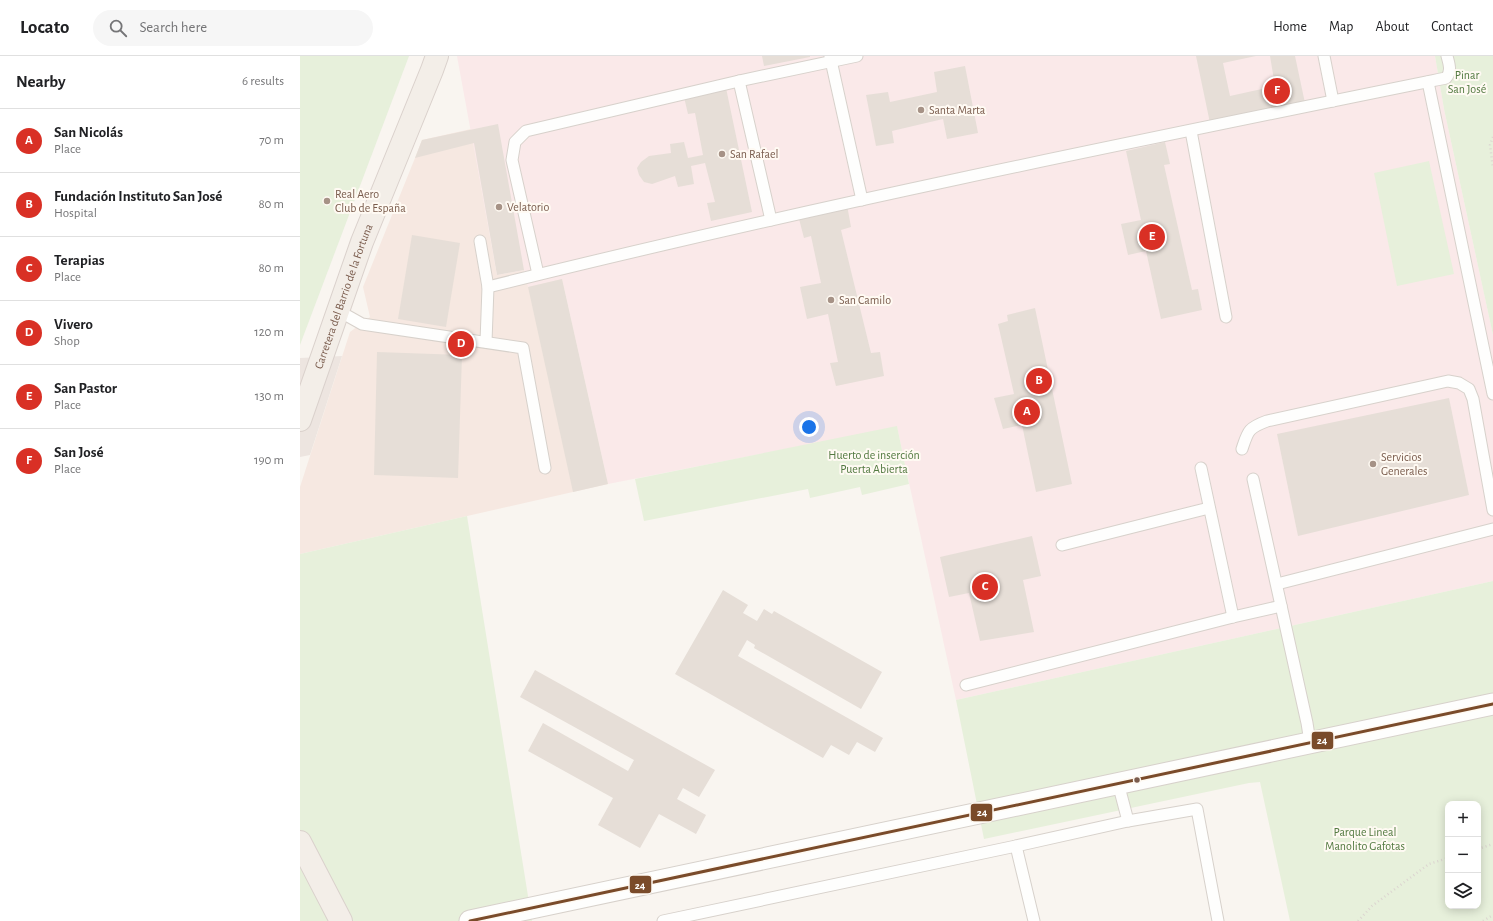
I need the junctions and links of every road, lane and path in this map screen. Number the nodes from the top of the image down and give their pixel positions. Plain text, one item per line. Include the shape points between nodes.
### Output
1 (437, 56) edge
2 (857, 56) edge
3 (1324, 56) edge
4 (1447, 56) edge
5 (830, 59) edge
6 (740, 81) junction
7 (1428, 82) junction
8 (1333, 101) junction
9 (1191, 130) junction
10 (1493, 137) edge
11 (1493, 168) edge
12 (862, 200) junction
13 (771, 220) junction
14 (480, 241) dead end
15 (538, 274) junction
16 (488, 287) junction
17 (337, 310) junction
18 (1226, 317) dead end
19 (486, 342) junction
20 (306, 380) edge
21 (1493, 394) edge
22 (300, 420) edge
23 (1242, 449) dead end
24 (545, 468) dead end
25 (1201, 468) dead end
26 (1253, 479) dead end
27 (1209, 508) junction
28 (1493, 510) edge
29 (1493, 529) edge
30 (1062, 545) dead end
31 (1277, 584) junction
32 (1281, 606) junction
33 (1233, 617) junction
34 (966, 685) dead end
35 (1493, 704) edge
36 (1310, 742) junction
37 (1118, 783) junction
38 (1128, 821) junction
39 (300, 842) edge
40 (1493, 844) edge
41 (1016, 846) junction
42 (1481, 848) edge
43 (1445, 859) edge
44 (1493, 915) edge
45 (341, 921) edge
46 (470, 921) edge
47 (662, 921) edge
48 (1034, 921) edge
49 (1218, 921) edge
50 (1358, 921) edge
51 (1483, 921) edge

1 - 17 main road, Carretera del Barrio de la Fortuna
2 - 5 lane
3 - 8 lane
4 - 7 lane via 1449,74 1446,78
5 - 6 lane
5 - 12 lane
6 - 13 lane
6 - 15 lane via 526,131 515,142 512,160
7 - 8 lane
7 - 21 lane
8 - 9 lane
9 - 12 lane
9 - 18 lane
10 - 11 path via 1490,145
12 - 13 lane
13 - 15 lane
14 - 16 lane
15 - 16 lane
16 - 19 lane
17 - 19 lane via 362,324
17 - 20 main road, Carretera del Barrio de la Fortuna
19 - 24 lane via 523,348
20 - 22 main road, Carretera del Barrio de la Fortuna
23 - 28 lane via 1253,426 1266,421 1448,381 1459,383 1469,389 1473,399
25 - 27 lane
26 - 31 lane
27 - 30 lane
27 - 33 lane
29 - 31 lane
31 - 32 lane
32 - 33 lane
32 - 36 lane
33 - 34 lane
35 - 36 street
36 - 37 street
37 - 38 lane
37 - 46 street
38 - 41 lane
38 - 49 lane via 1197,809
39 - 45 main road
40 - 42 path
41 - 47 lane
41 - 48 lane
43 - 50 path via 1429,864 1372,906
44 - 51 path

